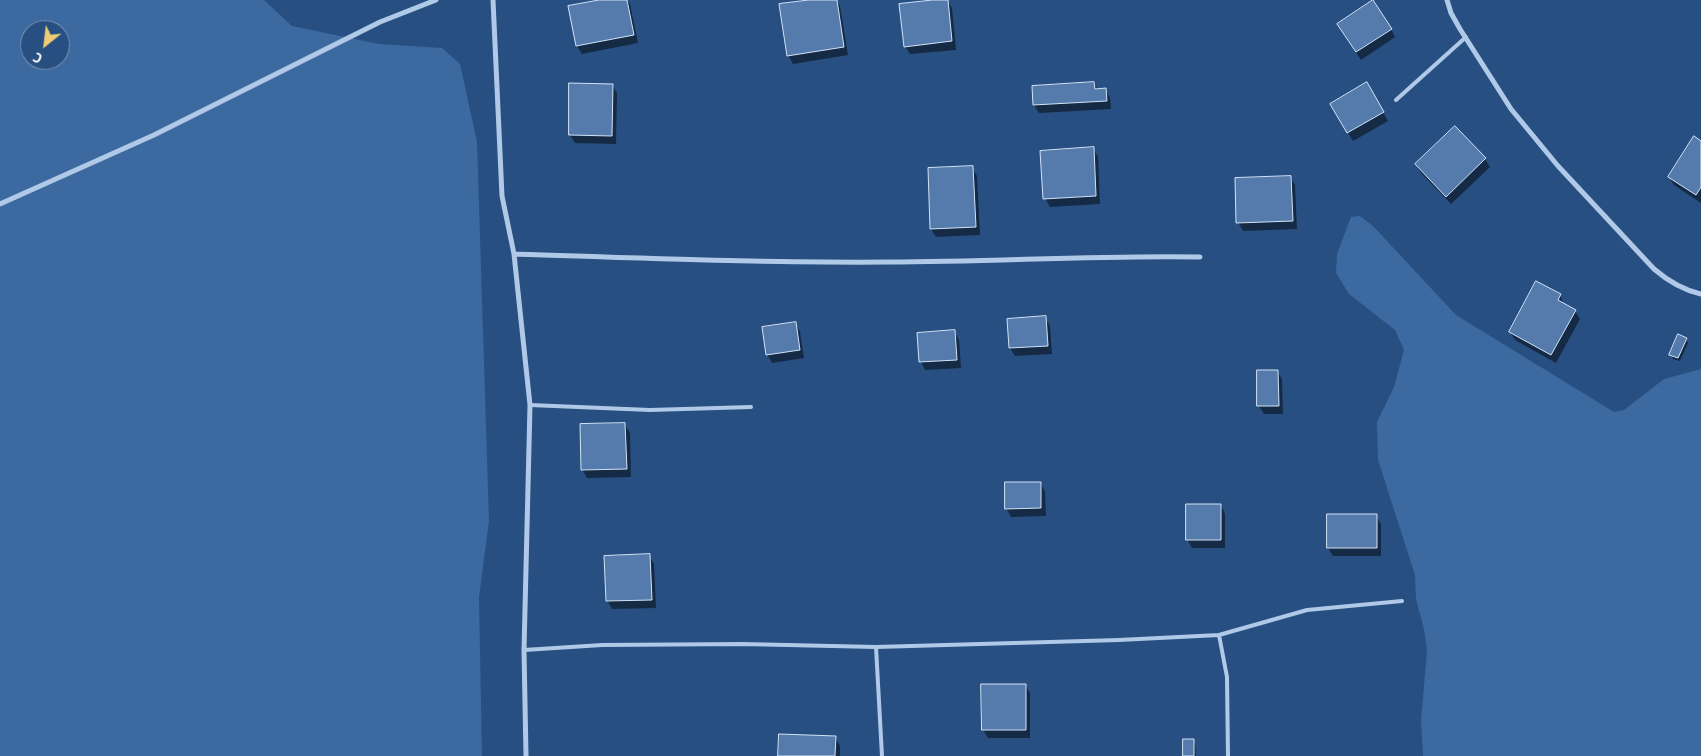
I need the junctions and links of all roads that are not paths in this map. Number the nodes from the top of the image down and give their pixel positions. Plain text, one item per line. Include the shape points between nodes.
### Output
1 (436, 0) edge
2 (493, 0) edge
3 (1447, 0) edge
4 (1466, 37) junction
5 (1396, 100) dead end
6 (0, 204) edge
7 (514, 254) junction
8 (1200, 256) dead end
9 (1701, 294) edge
10 (530, 405) junction
11 (751, 407) dead end
12 (1402, 601) dead end
13 (1219, 635) junction
14 (876, 647) junction
15 (524, 650) junction
16 (526, 756) edge
17 (882, 756) edge
18 (1228, 756) edge

1 - 6 street via 380,22 154,135
2 - 7 street via 502,196
3 - 4 street
4 - 5 lane
4 - 9 street via 1511,109 1558,166 1654,269 1689,292
7 - 8 street via 881,262
7 - 10 street
10 - 11 lane via 650,410
10 - 15 street
12 - 13 lane via 1307,610
13 - 14 lane
13 - 18 lane via 1227,677
14 - 15 lane via 742,644
14 - 17 lane
15 - 16 street

